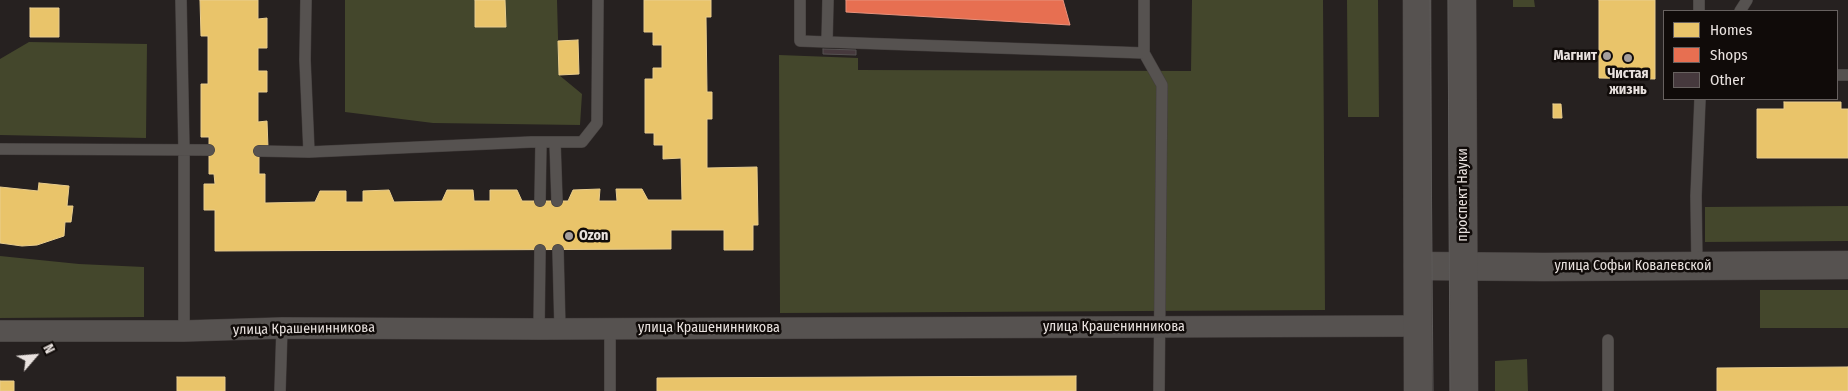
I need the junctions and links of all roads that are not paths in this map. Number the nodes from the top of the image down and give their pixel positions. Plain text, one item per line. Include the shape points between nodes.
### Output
1 (181, 0) edge
2 (306, 0) edge
3 (598, 0) edge
4 (800, 0) edge
5 (828, 0) edge
6 (1144, 0) edge
7 (1417, 0) edge
8 (1462, 0) edge
9 (827, 42) junction
10 (1144, 53) junction
11 (1700, 100) edge
12 (541, 142) junction
13 (555, 142) junction
14 (0, 149) edge
15 (184, 150) junction
16 (209, 150) dead end
17 (259, 151) dead end
18 (309, 152) junction
19 (540, 201) dead end
20 (557, 201) dead end
21 (540, 250) dead end
22 (558, 250) dead end
23 (1848, 265) edge
24 (1418, 266) junction
25 (1463, 266) junction
26 (1697, 266) junction
27 (1418, 326) junction
28 (282, 328) junction
29 (1159, 328) junction
30 (550, 329) junction
31 (610, 329) junction
32 (0, 331) edge
33 (184, 331) junction
34 (1608, 340) dead end
35 (280, 391) edge
36 (610, 391) edge
37 (1160, 391) edge
38 (1418, 391) edge
39 (1464, 391) edge
40 (1608, 391) edge

1 - 15 lane
2 - 18 lane
3 - 13 lane via 598,123 582,142
4 - 9 lane via 800,41
5 - 9 lane
6 - 10 lane
7 - 24 main road
8 - 25 main road, проспект Науки
9 - 10 lane
10 - 29 lane via 1162,85
11 - 26 lane
12 - 13 lane
12 - 18 lane
12 - 19 lane
13 - 20 lane
14 - 15 lane
15 - 16 lane
15 - 33 lane
17 - 18 lane
21 - 30 lane
22 - 30 lane
23 - 26 main road, улица Софьи Ковалевской
24 - 25 main road, улица Софьи Ковалевской
24 - 27 main road
25 - 26 main road, улица Софьи Ковалевской
25 - 39 main road, проспект Науки
27 - 29 street, улица Крашенинникова
27 - 38 main road
28 - 30 street, улица Крашенинникова
28 - 33 street, улица Крашенинникова
28 - 35 lane
29 - 31 street, улица Крашенинникова
29 - 37 lane
30 - 31 street, улица Крашенинникова
31 - 36 lane
32 - 33 street, улица Крашенинникова
34 - 40 lane

